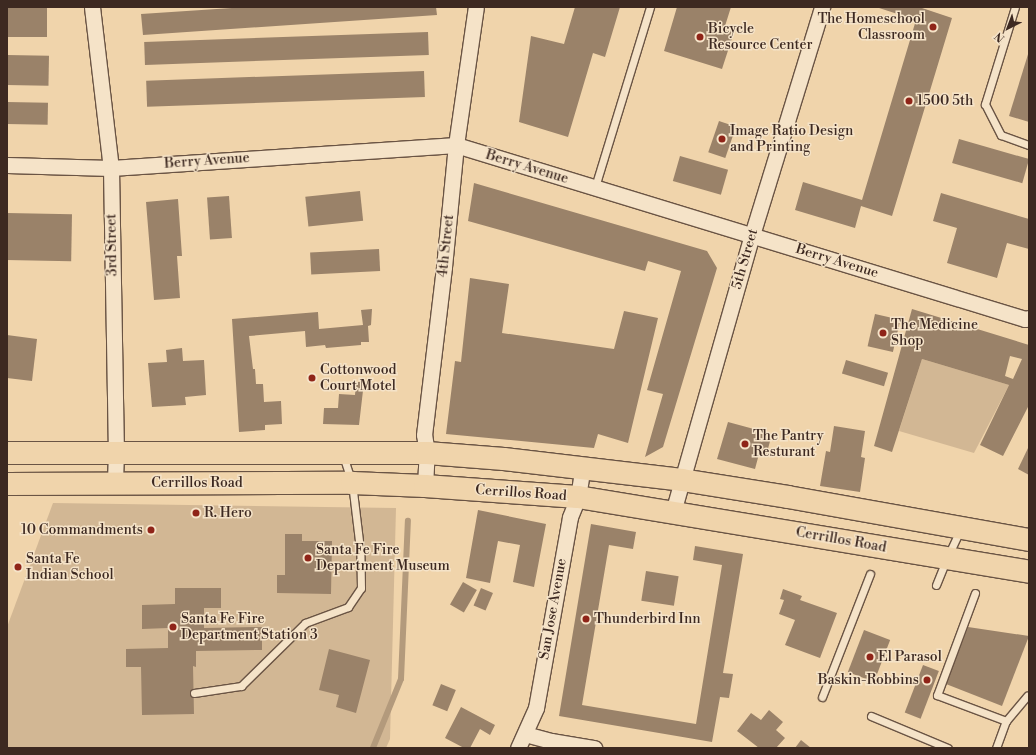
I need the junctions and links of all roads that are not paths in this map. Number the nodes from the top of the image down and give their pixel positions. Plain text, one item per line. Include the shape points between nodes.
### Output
1 (92, 7) edge
2 (476, 7) edge
3 (650, 7) edge
4 (822, 7) edge
5 (1015, 7) edge
6 (456, 145) junction
7 (1029, 145) edge
8 (7, 165) edge
9 (111, 168) junction
10 (595, 188) junction
11 (752, 235) junction
12 (1029, 318) edge
13 (7, 452) edge
14 (116, 452) junction
15 (342, 452) junction
16 (427, 453) junction
17 (583, 467) junction
18 (682, 480) junction
19 (352, 483) junction
20 (7, 484) edge
21 (115, 484) junction
22 (425, 486) junction
23 (578, 497) junction
24 (673, 512) junction
25 (961, 528) junction
26 (1029, 540) edge
27 (947, 558) junction
28 (1029, 572) edge
29 (870, 574) dead end
30 (936, 585) dead end
31 (975, 593) dead end
32 (194, 693) dead end
33 (1027, 696) dead end
34 (822, 697) dead end
35 (871, 716) dead end
36 (1006, 721) junction
37 (525, 734) junction
38 (518, 748) edge
39 (594, 748) edge
40 (948, 748) edge
41 (996, 748) edge

1 - 9 street, 3rd Street
2 - 6 street, 4th Street
3 - 10 lane
4 - 11 street, 5th Street
5 - 7 lane via 986,104 1001,135
6 - 9 street, Berry Avenue
6 - 10 street, Berry Avenue
6 - 16 street, 4th Street via 424,435
8 - 9 street, Berry Avenue
9 - 14 street, 3rd Street
10 - 11 street, Berry Avenue
11 - 12 street, Berry Avenue via 1025,319
11 - 18 street, 5th Street
13 - 14 main road
14 - 15 main road
14 - 21 street, 3rd Street
15 - 16 main road
15 - 19 lane
16 - 17 main road
16 - 22 street, 4th Street
17 - 18 main road
17 - 23 street, San Jose Avenue
18 - 24 street, 5th Street
18 - 25 main road via 788,496
19 - 21 main road, Cerrillos Road
19 - 22 main road, Cerrillos Road
19 - 32 lane via 360,549 361,588 348,607 305,623 241,686
20 - 21 main road, Cerrillos Road
22 - 23 main road, Cerrillos Road
23 - 24 main road, Cerrillos Road
23 - 37 street, San Jose Avenue via 570,517 536,708
24 - 27 main road, Cerrillos Road
25 - 26 main road
25 - 27 lane
27 - 28 main road, Cerrillos Road
27 - 30 lane
29 - 34 lane
31 - 36 lane via 937,694
33 - 36 lane
35 - 40 lane
36 - 41 lane
37 - 38 street, San Jose Avenue
37 - 39 street

